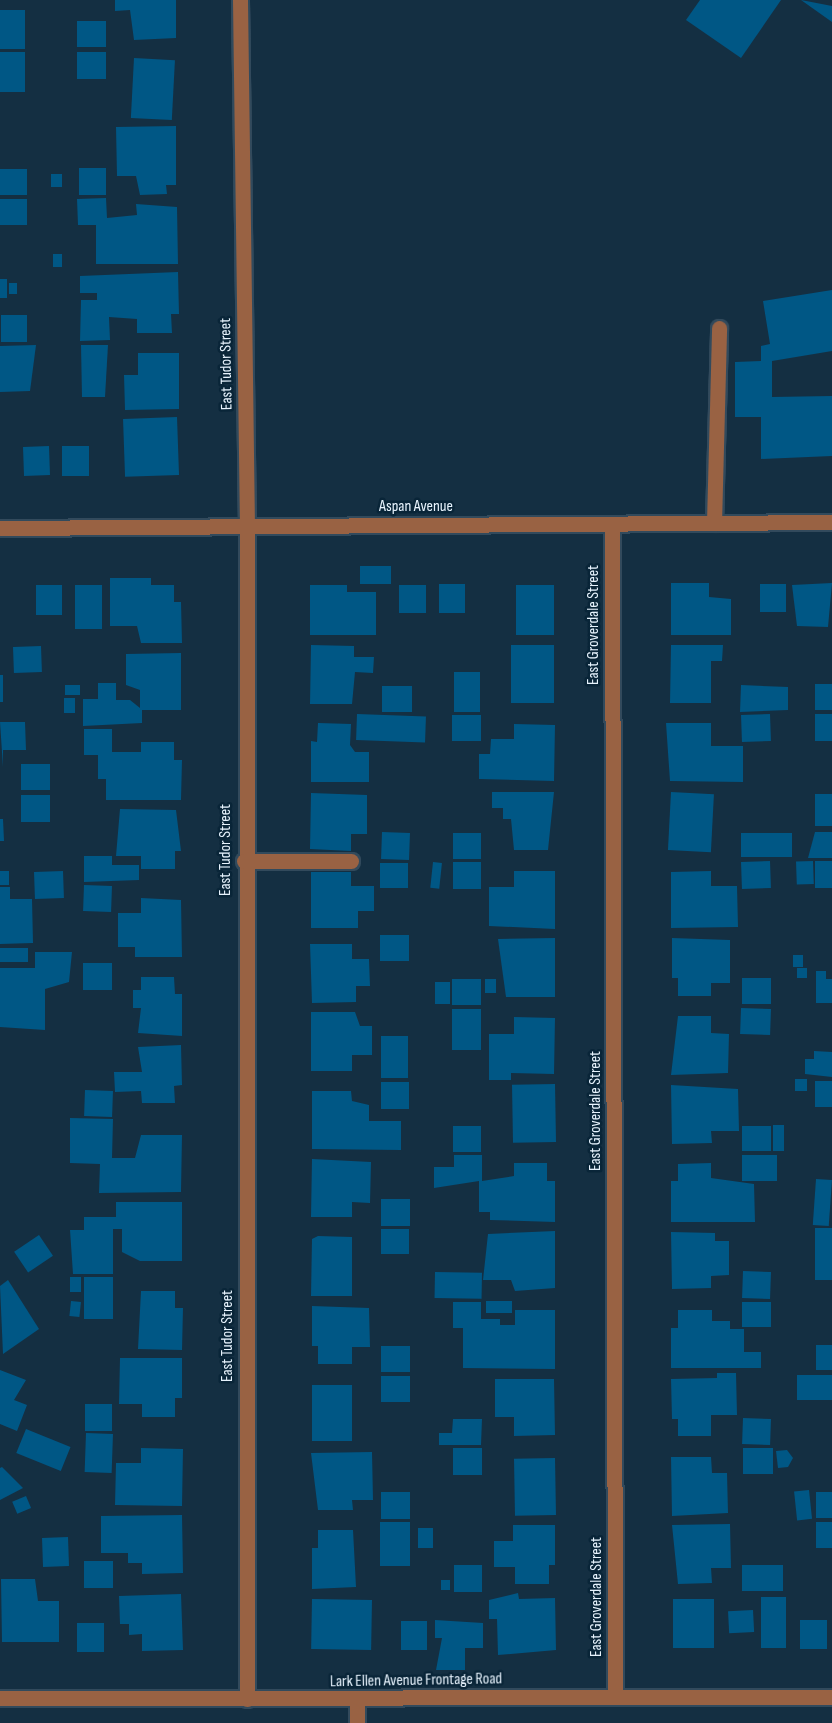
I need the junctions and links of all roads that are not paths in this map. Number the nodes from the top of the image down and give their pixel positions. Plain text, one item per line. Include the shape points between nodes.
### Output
1 (240, 0) edge
2 (719, 328) dead end
3 (832, 522) edge
4 (714, 523) junction
5 (612, 525) junction
6 (247, 526) junction
7 (0, 528) edge
8 (244, 861) junction
9 (351, 861) dead end
10 (615, 1697) junction
11 (832, 1697) edge
12 (0, 1698) edge
13 (247, 1699) junction
14 (357, 1699) junction
15 (357, 1723) edge

1 - 6 street, East Tudor Street
2 - 4 street
3 - 4 street, Aspan Avenue
4 - 5 street, Aspan Avenue
5 - 6 street, Aspan Avenue
5 - 10 street, East Groverdale Street
6 - 7 street, Aspan Avenue
6 - 8 street, East Tudor Street
8 - 9 street
8 - 13 street, East Tudor Street
10 - 11 street, Lark Ellen Avenue Frontage Road
10 - 14 street, Lark Ellen Avenue Frontage Road
12 - 13 street, Lark Ellen Avenue Frontage Road
13 - 14 street, Lark Ellen Avenue Frontage Road
14 - 15 street

